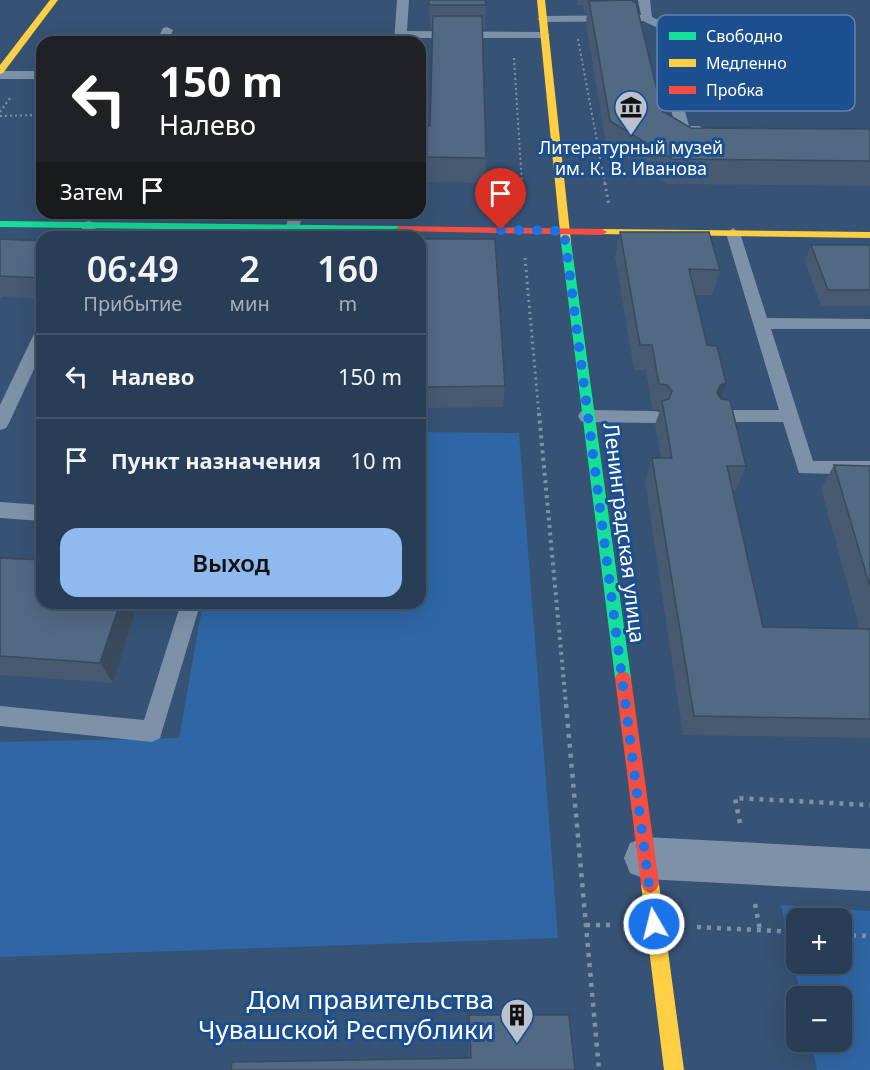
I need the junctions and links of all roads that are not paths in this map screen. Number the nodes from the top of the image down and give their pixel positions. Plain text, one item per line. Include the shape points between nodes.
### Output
1 (54, 0) edge
2 (403, 0) edge
3 (541, 0) edge
4 (644, 0) edge
5 (645, 18) junction
6 (543, 19) junction
7 (657, 24) edge
8 (544, 35) junction
9 (400, 36) edge
10 (426, 37) edge
11 (0, 73) edge
12 (36, 75) edge
13 (678, 111) edge
14 (718, 130) edge
15 (295, 220) edge
16 (0, 224) edge
17 (88, 231) edge
18 (564, 231) junction
19 (733, 233) junction
20 (870, 234) edge
21 (761, 323) junction
22 (870, 324) edge
23 (36, 347) edge
24 (587, 416) junction
25 (719, 416) edge
26 (790, 416) junction
27 (654, 417) dead end
28 (0, 423) edge
29 (870, 468) edge
30 (0, 510) edge
31 (36, 513) edge
32 (189, 609) edge
33 (0, 716) edge
34 (645, 858) junction
35 (870, 870) edge
36 (674, 1070) edge

1 - 11 street
2 - 9 lane
3 - 6 street, Ленинградская улица
4 - 5 lane
5 - 6 lane
5 - 7 lane
6 - 8 street, Ленинградская улица
8 - 10 lane
8 - 18 street, Ленинградская улица
11 - 12 lane
13 - 14 lane via 683,130
15 - 17 street
15 - 18 street
16 - 17 street
18 - 19 street
18 - 24 street, Ленинградская улица
19 - 20 street
19 - 21 lane
21 - 22 lane
21 - 26 lane
23 - 28 lane
24 - 27 lane
24 - 34 street, Ленинградская улица
25 - 26 lane
26 - 29 lane via 806,468
30 - 31 lane
32 - 33 lane via 152,730
34 - 35 street
34 - 36 street, Ленинградская улица

